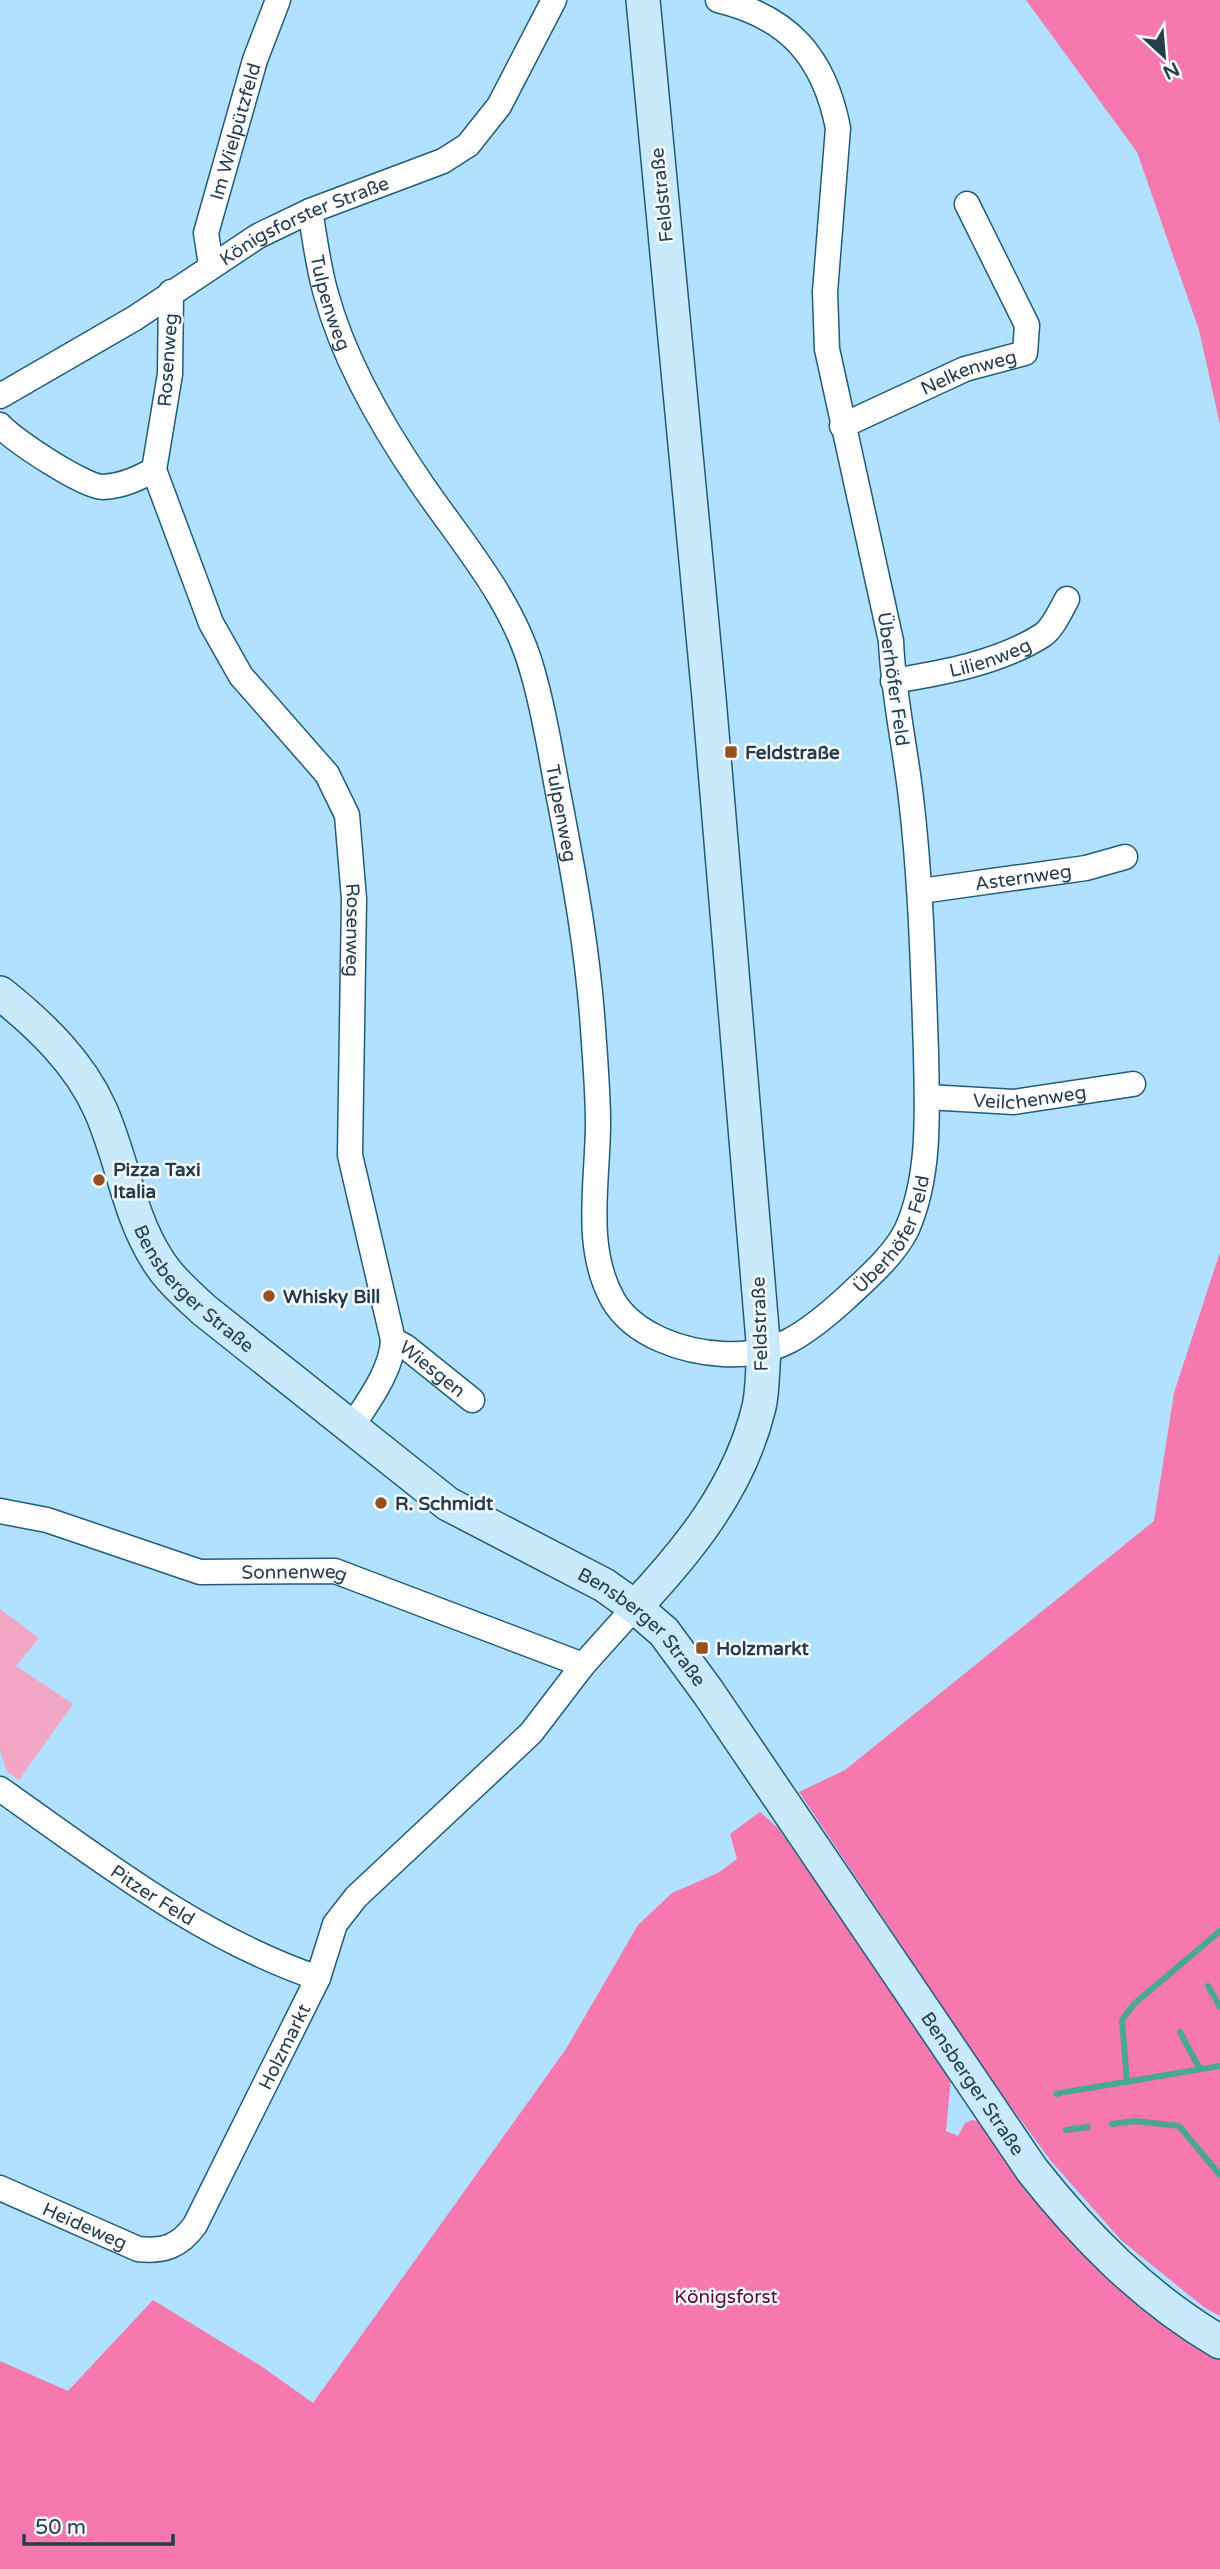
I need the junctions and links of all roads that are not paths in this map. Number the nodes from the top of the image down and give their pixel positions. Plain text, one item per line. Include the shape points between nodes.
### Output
1 (278, 0) edge
2 (555, 0) edge
3 (643, 0) edge
4 (718, 0) edge
5 (967, 204) dead end
6 (310, 211) junction
7 (211, 265) junction
8 (171, 292) junction
9 (0, 396) edge
10 (0, 425) edge
11 (842, 426) junction
12 (155, 470) junction
13 (1068, 600) dead end
14 (892, 681) junction
15 (1125, 857) dead end
16 (921, 891) junction
17 (0, 993) edge
18 (1133, 1084) dead end
19 (927, 1097) junction
20 (393, 1340) junction
21 (764, 1353) junction
22 (472, 1399) dead end
23 (351, 1428) junction
24 (0, 1511) edge
25 (635, 1607) junction
26 (583, 1665) junction
27 (0, 1789) edge
28 (318, 1978) junction
29 (0, 2188) edge
30 (172, 2247) joint
31 (1220, 2342) edge

1 - 7 street, Im Wielpützfeld via 255,60 206,233
2 - 6 street, Königsforster Straße via 499,106 468,145 443,161
3 - 21 main road, Feldstraße via 709,698
4 - 11 street, Überhöfer Feld via 760,13 782,26 814,62 833,105 838,128 826,326
5 - 11 street, Nelkenweg via 1027,325 1025,353 965,369
6 - 7 street, Königsforster Straße
6 - 21 street, Tulpenweg via 326,295 349,355 422,484 465,540 495,591 533,670 586,966 598,1119 594,1234 602,1275 615,1303 636,1326 670,1344 719,1354
7 - 8 street, Königsforster Straße
8 - 9 street, Königsforster Straße via 135,318
8 - 12 street, Rosenweg via 170,374
10 - 12 street via 21,444 99,487 126,484
11 - 14 street, Überhöfer Feld via 891,641
12 - 20 street, Rosenweg via 211,623 240,676 327,774 347,815 354,900 350,1155
13 - 14 street, Lilienweg via 1045,634 950,672
14 - 16 street, Überhöfer Feld
15 - 16 street, Asternweg via 1086,868
16 - 19 street, Überhöfer Feld
17 - 23 main road, Bensberger Straße via 56,1044 100,1108 143,1233 167,1274 204,1310
18 - 19 street, Veilchenweg via 1014,1102
19 - 21 street, Überhöfer Feld via 924,1176 905,1234 870,1275 809,1331
20 - 22 street, Wiesgen
20 - 23 street via 393,1353
21 - 25 main road, Feldstraße via 760,1404 729,1487 671,1569
23 - 25 main road, Bensberger Straße via 448,1504 604,1585
24 - 26 street, Sonnenweg via 47,1520 200,1572 334,1571
25 - 26 street, Holzmarkt
25 - 31 main road, Bensberger Straße via 664,1632 708,1692 1046,2188 1140,2285
26 - 28 street, Holzmarkt via 531,1733 356,1897 335,1924
27 - 28 street, Pitzer Feld via 193,1920 284,1967
28 - 30 street, Holzmarkt via 195,2225
29 - 30 street, Heideweg via 138,2249

